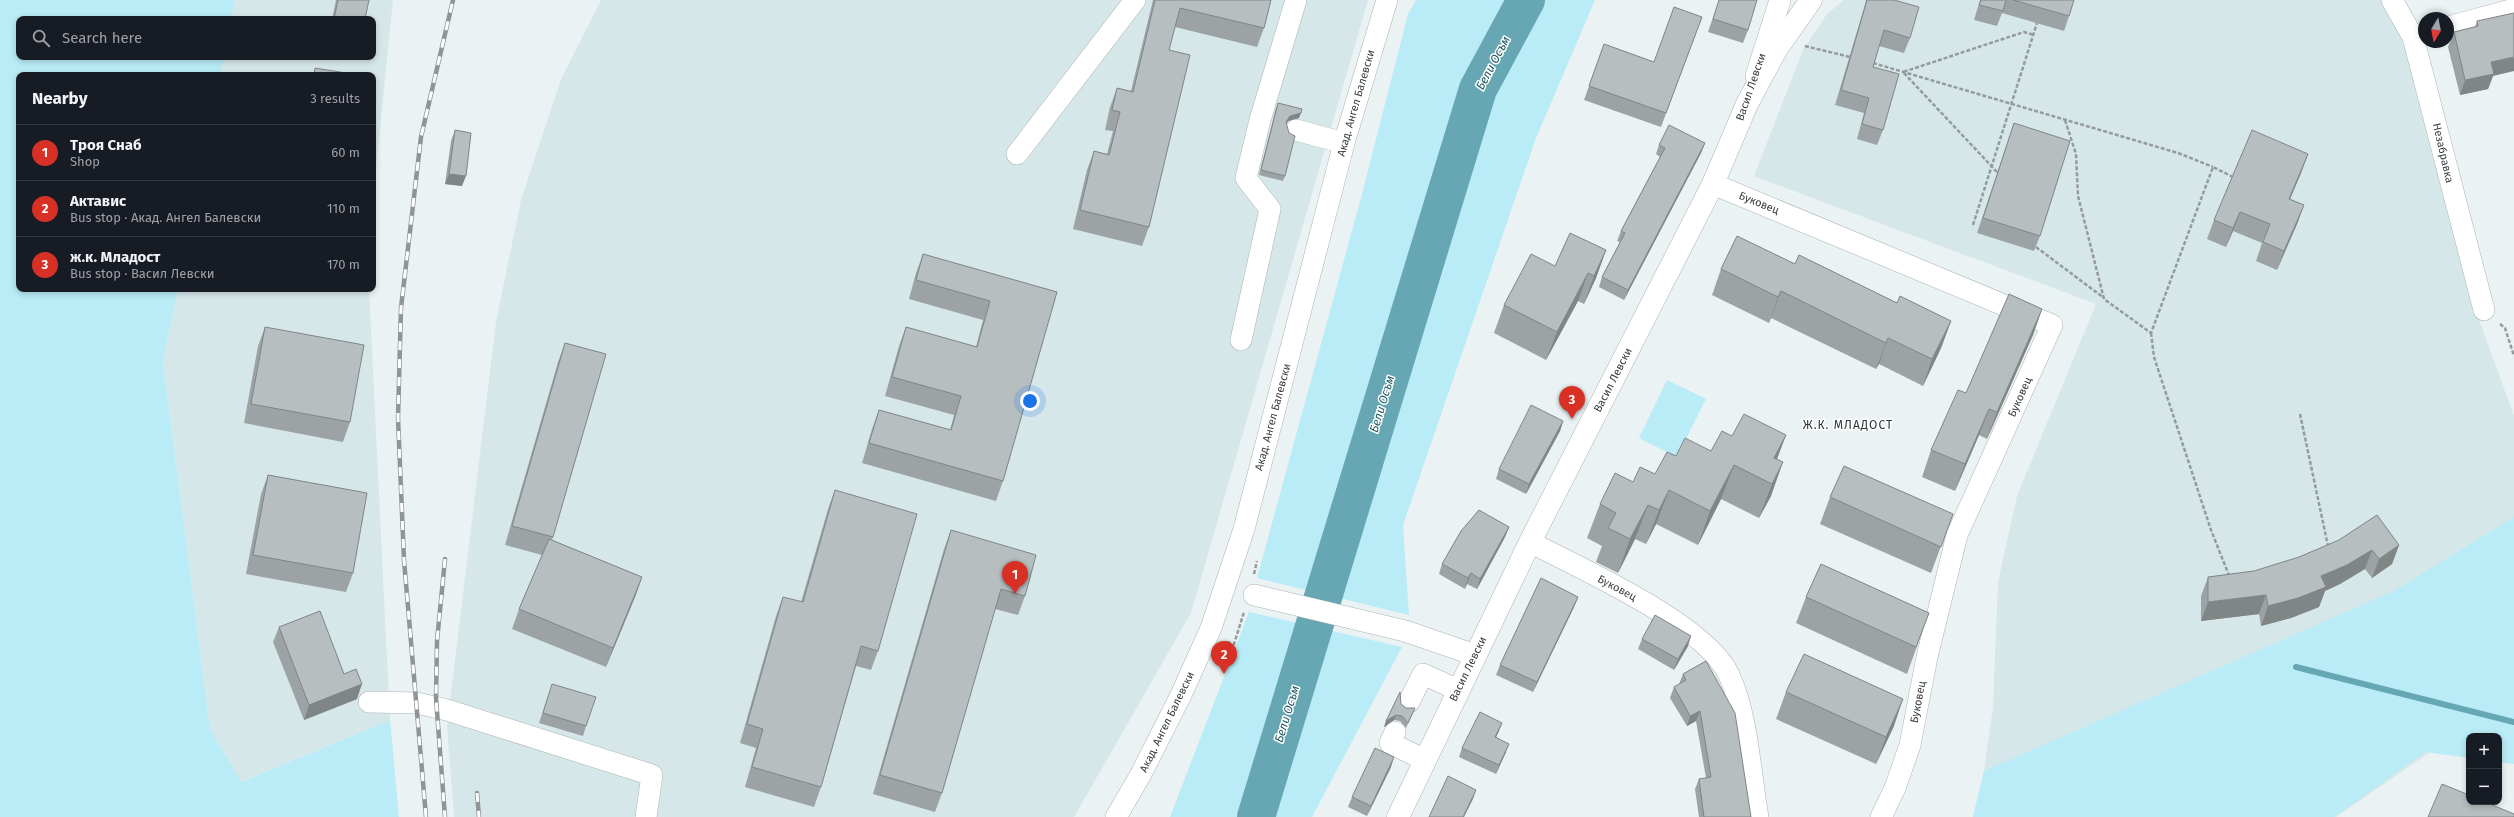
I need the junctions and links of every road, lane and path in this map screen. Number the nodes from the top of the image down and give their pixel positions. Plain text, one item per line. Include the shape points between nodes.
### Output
1 (1135, 0) edge
2 (1296, 0) edge
3 (1387, 0) edge
4 (1780, 0) edge
5 (1811, 0) edge
6 (2392, 0) edge
7 (2514, 9) edge
8 (2037, 23) edge
9 (2454, 25) edge
10 (2034, 35) junction
11 (2418, 36) edge
12 (1782, 40) junction
13 (2421, 48) edge
14 (1850, 57) edge
15 (1873, 63) edge
16 (1903, 72) junction
17 (1747, 104) junction
18 (2012, 104) junction
19 (2065, 120) junction
20 (1296, 130) dead end
21 (1344, 143) junction
22 (1017, 154) dead end
23 (2213, 167) junction
24 (1992, 168) junction
25 (1997, 172) edge
26 (2234, 177) edge
27 (1713, 184) junction
28 (1974, 225) dead end
29 (2036, 247) edge
30 (2104, 299) junction
31 (2484, 310) joint
32 (2151, 333) junction
33 (1241, 340) dead end
34 (2514, 356) edge
35 (2300, 414) dead end
36 (1530, 542) junction
37 (2326, 548) edge
38 (2233, 580) edge
39 (1249, 603) joint
40 (1234, 644) dead end
41 (1475, 655) junction
42 (1458, 690) junction
43 (369, 702) dead end
44 (1410, 702) dead end
45 (1395, 732) dead end
46 (1425, 760) junction
47 (646, 817) edge
48 (1116, 817) edge
49 (1398, 817) edge
50 (1758, 817) edge
51 (1881, 817) edge

1 - 22 street
2 - 33 street via 1265,121 1246,178 1270,210
3 - 21 street, Акад. Ангел Балевски
4 - 17 street, Васил Левски
5 - 12 main road
6 - 11 street, Незабравка
7 - 9 street
8 - 10 path
10 - 16 path via 2024,32
10 - 18 path
12 - 14 path
12 - 17 main road
13 - 31 street, Незабравка
15 - 16 path
16 - 18 path
16 - 24 path
17 - 27 main road, Васил Левски
18 - 19 path
18 - 24 path
19 - 23 path via 2178,153
19 - 30 path via 2076,154 2078,196
20 - 21 street
21 - 48 street, Акад. Ангел Балевски via 1244,529 1211,628 1154,748
23 - 26 path
23 - 32 path
24 - 25 path
24 - 28 path
27 - 36 main road, Васил Левски
27 - 51 street, Буковец via 2052,325 1957,535 1927,657 1910,745 1895,788
29 - 30 path
30 - 32 path
31 - 34 path via 2505,328
32 - 38 path via 2154,357 2208,522 2230,580
35 - 37 path via 2328,546
36 - 41 main road, Васил Левски
36 - 50 street, Буковец via 1670,617 1710,647 1729,673 1739,700
39 - 40 path
39 - 41 street via 1405,631
41 - 42 main road, Васил Левски
42 - 44 street via 1423,674
42 - 46 main road, Васил Левски
43 - 47 street via 417,703 447,710 652,775
45 - 46 street via 1390,744
46 - 49 main road, Васил Левски

